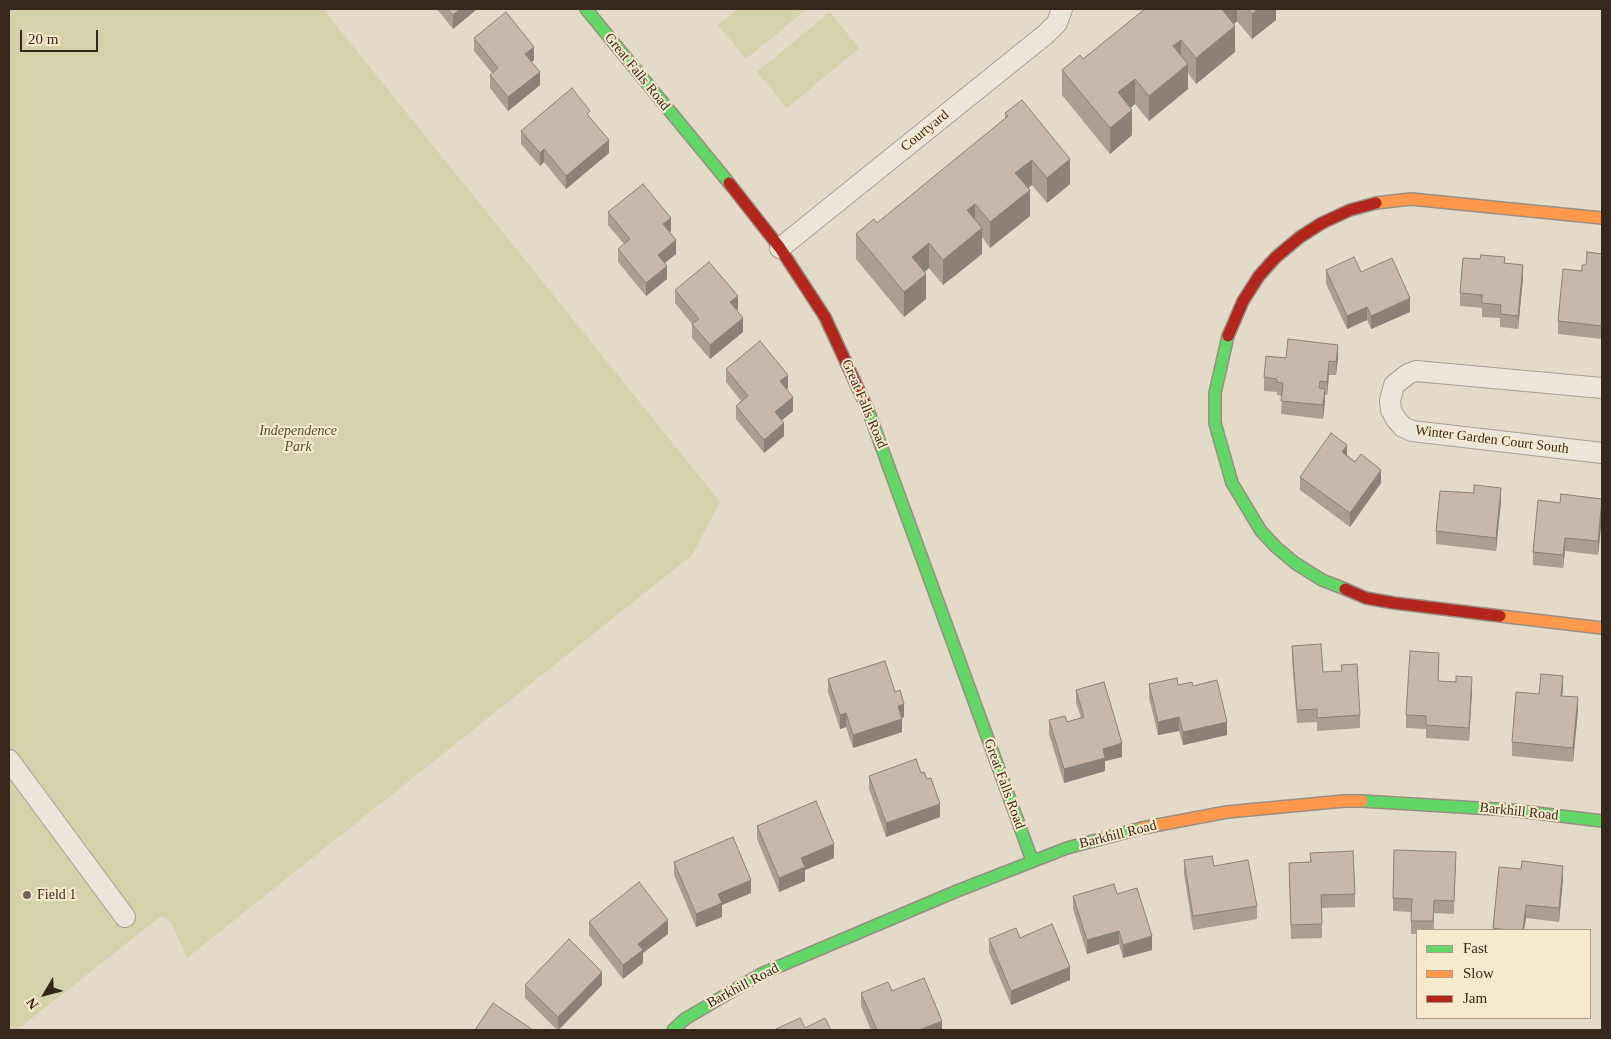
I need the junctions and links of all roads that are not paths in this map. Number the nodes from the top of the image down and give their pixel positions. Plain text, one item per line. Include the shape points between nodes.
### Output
1 (1062, 9) edge
2 (593, 11) edge
3 (1602, 218) edge
4 (780, 248) junction
5 (1602, 388) edge
6 (1602, 453) edge
7 (1602, 628) edge
8 (9, 760) edge
9 (1602, 821) edge
10 (1032, 860) junction
11 (125, 917) dead end
12 (673, 1030) edge

1 - 4 street, Courtyard via 1057,23 1046,34
2 - 4 street, Great Falls Road
3 - 7 street via 1411,199 1350,210 1300,237 1259,276 1242,301 1230,328 1215,392 1215,416 1224,458 1232,483 1246,509 1276,546 1322,580 1366,598 1394,603
4 - 10 street, Great Falls Road via 825,317 877,431
5 - 6 street, Winter Garden Court South via 1416,371 1394,385 1390,401 1396,419 1412,431
8 - 11 street
9 - 10 street, Barkhill Road via 1512,810 1397,802 1294,804 1166,822 1092,840
10 - 12 street, Barkhill Road via 761,974 684,1019

